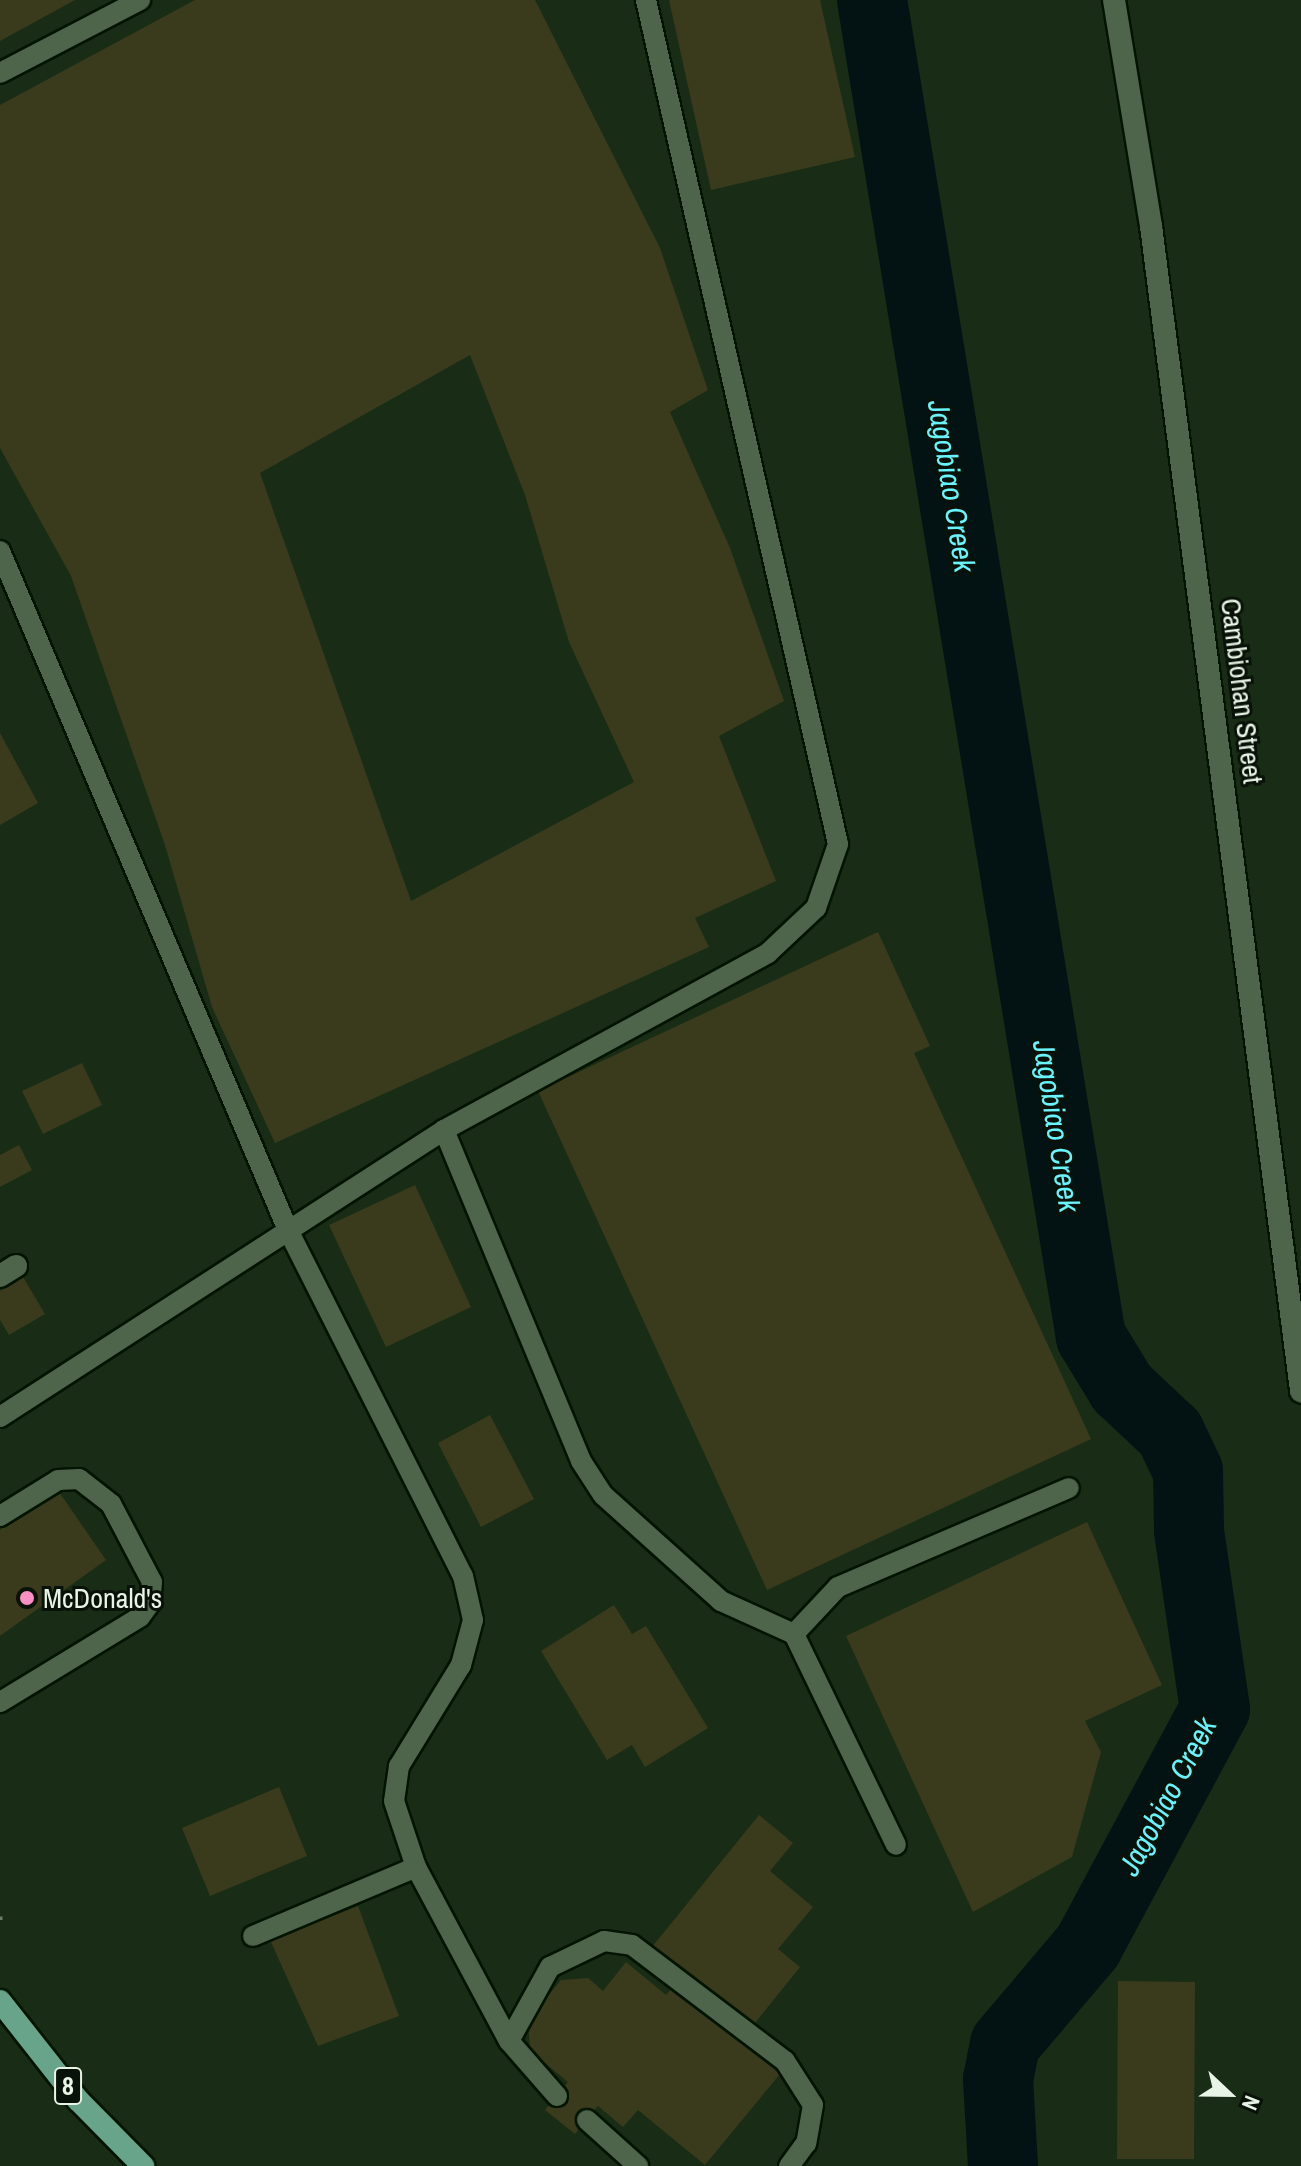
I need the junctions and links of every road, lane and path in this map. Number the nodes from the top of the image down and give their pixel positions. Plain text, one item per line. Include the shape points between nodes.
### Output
1 (140, 0) edge
2 (646, 0) edge
3 (1114, 0) edge
4 (0, 73) edge
5 (0, 551) edge
6 (444, 1130) junction
7 (288, 1230) junction
8 (1301, 1391) edge
9 (0, 1417) edge
10 (1069, 1488) dead end
11 (0, 1516) edge
12 (794, 1634) junction
13 (0, 1702) edge
14 (896, 1845) dead end
15 (416, 1867) junction
16 (253, 1936) dead end
17 (0, 2001) edge
18 (509, 2041) junction
19 (557, 2096) dead end
20 (587, 2120) dead end
21 (143, 2166) edge
22 (638, 2166) edge
23 (789, 2166) edge

1 - 4 lane
2 - 6 lane via 838,844 816,908 768,953
3 - 8 street, Cambiohan Street via 1153,241
5 - 7 lane
6 - 7 lane
6 - 12 lane via 581,1461 603,1495 721,1601
7 - 9 lane
7 - 15 lane via 463,1576 473,1620 461,1665 399,1766 394,1801
10 - 12 lane via 838,1587
11 - 13 lane via 58,1480 79,1479 111,1504 152,1582 150,1603 140,1617
12 - 14 lane
15 - 16 lane
15 - 18 lane
17 - 21 main road, 8 via 78,2100
18 - 19 lane
18 - 23 lane via 550,1967 604,1941 632,1945 785,2061 813,2105 806,2143
20 - 22 lane

